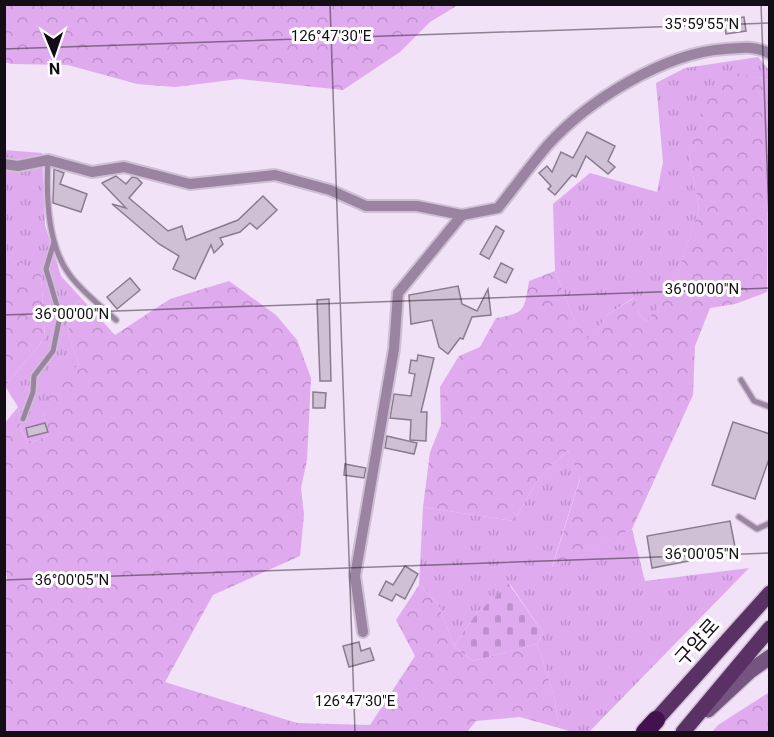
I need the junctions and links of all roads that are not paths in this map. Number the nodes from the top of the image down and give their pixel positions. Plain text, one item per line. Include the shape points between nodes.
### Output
1 (770, 54) edge
2 (48, 160) junction
3 (4, 164) edge
4 (462, 215) junction
5 (54, 242) junction
6 (116, 320) dead end
7 (741, 380) dead end
8 (770, 407) edge
9 (23, 419) dead end
10 (739, 517) dead end
11 (770, 524) edge
12 (770, 593) edge
13 (770, 628) edge
14 (363, 632) dead end
15 (770, 657) edge
16 (651, 726) edge
17 (683, 732) edge

1 - 4 street via 760,47 706,51 665,63 578,116 547,146 498,208
2 - 3 street via 18,166
2 - 4 street via 92,172 124,167 190,184 275,175 330,190 366,206 417,206
2 - 5 lane
4 - 14 street via 398,293 394,349 355,576
5 - 6 lane via 69,274
5 - 9 lane via 46,269 60,316 53,351 34,376
7 - 8 lane via 754,401
10 - 11 lane via 758,529
12 - 16 main road, 구암로
13 - 17 main road
15 - 17 main road

